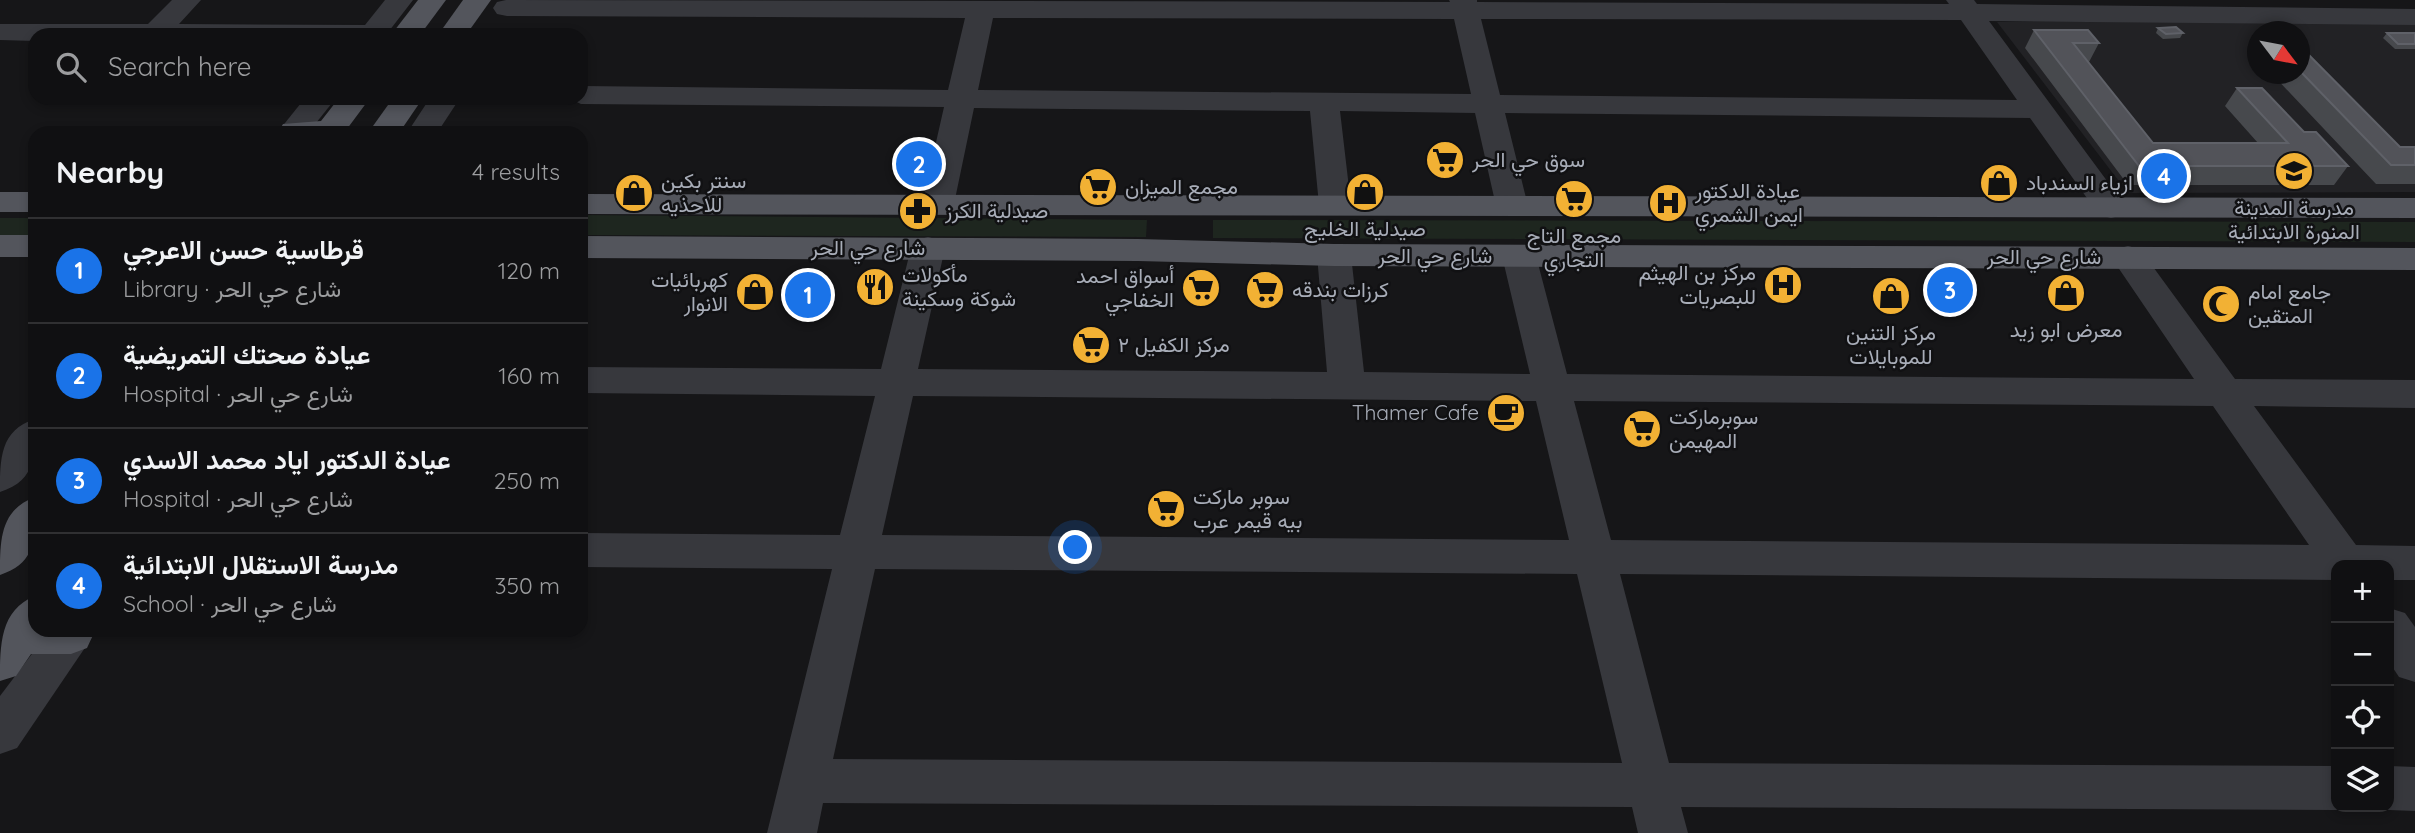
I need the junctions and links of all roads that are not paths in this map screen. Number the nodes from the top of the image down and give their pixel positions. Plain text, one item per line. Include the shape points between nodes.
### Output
1 (187, 0) edge
2 (399, 0) edge
3 (432, 0) edge
4 (477, 0) edge
5 (982, 5) edge
6 (1464, 5) edge
7 (1964, 6) edge
8 (504, 11) edge
9 (2415, 18) edge
10 (160, 28) edge
11 (377, 28) edge
12 (410, 28) edge
13 (457, 28) edge
14 (0, 32) edge
15 (28, 32) edge
16 (0, 56) edge
17 (28, 57) edge
18 (588, 95) edge
19 (961, 99) junction
20 (1324, 102) junction
21 (1488, 104) junction
22 (315, 105) edge
23 (349, 105) edge
24 (403, 105) edge
25 (440, 105) edge
26 (2040, 109) junction
27 (298, 126) edge
28 (333, 126) edge
29 (388, 126) edge
30 (426, 126) edge
31 (0, 202) edge
32 (28, 202) edge
33 (588, 204) edge
34 (939, 204) junction
35 (1143, 205) junction
36 (1215, 205) junction
37 (1335, 205) junction
38 (1512, 206) junction
39 (2111, 208) junction
40 (2415, 208) edge
41 (0, 246) edge
42 (28, 246) edge
43 (588, 247) edge
44 (928, 248) junction
45 (1138, 250) junction
46 (1211, 251) junction
47 (1334, 255) junction
48 (1519, 256) junction
49 (2128, 257) junction
50 (2415, 259) edge
51 (588, 380) edge
52 (897, 383) junction
53 (1347, 386) junction
54 (1551, 388) junction
55 (2224, 393) junction
56 (2415, 394) edge
57 (28, 442) edge
58 (0, 477) edge
59 (588, 550) edge
60 (857, 552) junction
61 (1594, 557) junction
62 (2342, 560) edge
63 (2394, 563) edge
64 (2415, 563) edge
65 (2331, 564) edge
66 (2394, 633) edge
67 (39, 637) edge
68 (2415, 663) edge
69 (0, 733) edge
70 (804, 781) junction
71 (1651, 785) junction
72 (2331, 788) edge
73 (2394, 788) edge
74 (2415, 789) edge
75 (792, 833) edge
76 (1663, 833) edge

1 - 10 street
2 - 11 street
3 - 12 main road
4 - 13 main road
5 - 6 street
5 - 8 street
5 - 19 street
6 - 7 street
6 - 21 street
7 - 9 street
7 - 26 street
14 - 15 street
16 - 17 street
18 - 19 street
19 - 20 street
19 - 34 street
20 - 21 street
20 - 37 street
21 - 26 street
21 - 38 street
22 - 27 street
23 - 28 main road
24 - 29 main road
25 - 30 street
26 - 39 street
31 - 32 main road
33 - 34 main road, شارع حي الحر
34 - 35 main road, شارع حي الحر
35 - 36 main road, شارع حي الحر
35 - 45 main road via 1154,215 1157,227 1152,240
36 - 37 main road, شارع حي الحر
36 - 46 main road via 1199,219 1196,230 1200,242
37 - 38 main road, شارع حي الحر
38 - 39 main road, شارع حي الحر
39 - 40 main road, شارع حي الحر
41 - 42 main road
43 - 44 main road, شارع حي الحر
44 - 45 main road, شارع حي الحر
44 - 52 street
45 - 46 main road, شارع حي الحر
46 - 47 main road, شارع حي الحر
47 - 48 main road, شارع حي الحر
47 - 53 street
48 - 49 main road, شارع حي الحر
48 - 54 street
49 - 50 main road, شارع حي الحر
49 - 55 street
51 - 52 street
52 - 53 street
52 - 60 street
53 - 54 street
54 - 55 street
54 - 61 street
55 - 56 street
55 - 62 street
57 - 58 street
59 - 60 street
60 - 61 street
60 - 70 street
61 - 65 street
61 - 71 street
63 - 64 street
66 - 68 street
67 - 69 street
70 - 71 street
70 - 75 street
71 - 72 street
71 - 76 street
73 - 74 street

